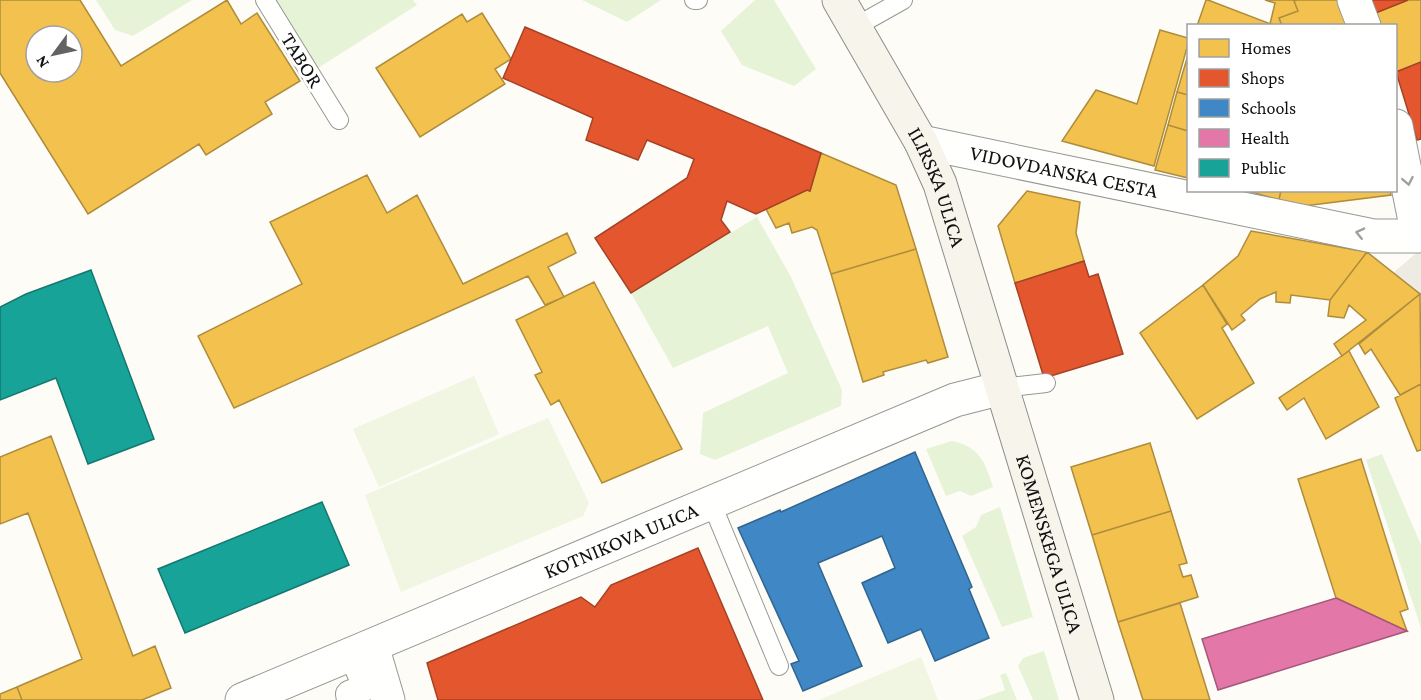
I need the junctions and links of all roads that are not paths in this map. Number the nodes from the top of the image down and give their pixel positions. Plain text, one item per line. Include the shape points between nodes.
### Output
1 (265, 0) edge
2 (903, 0) edge
3 (1354, 0) edge
4 (847, 14) edge
5 (1363, 24) edge
6 (339, 120) dead end
7 (1397, 135) edge
8 (921, 142) junction
9 (1420, 239) edge
10 (1046, 383) dead end
11 (1002, 388) junction
12 (711, 502) junction
13 (362, 650) junction
14 (779, 666) dead end
15 (242, 700) edge
16 (350, 700) edge
17 (388, 700) edge
18 (1097, 700) edge

1 - 6 lane, TABOR
2 - 4 lane
3 - 5 street
4 - 8 main road, ILIRSKA ULICA
7 -> 9 street
9 -> 8 street, VIDOVDANSKA CESTA via 1373,236
8 - 11 main road, ILIRSKA ULICA via 948,207
10 - 11 lane
11 - 12 street, KOTNIKOVA ULICA via 955,400
11 - 18 main road, KOMENSKEGA ULICA
12 - 13 street, KOTNIKOVA ULICA
12 - 14 lane
13 - 15 street, KOTNIKOVA ULICA
13 - 16 street via 366,687 349,694
13 - 17 street

